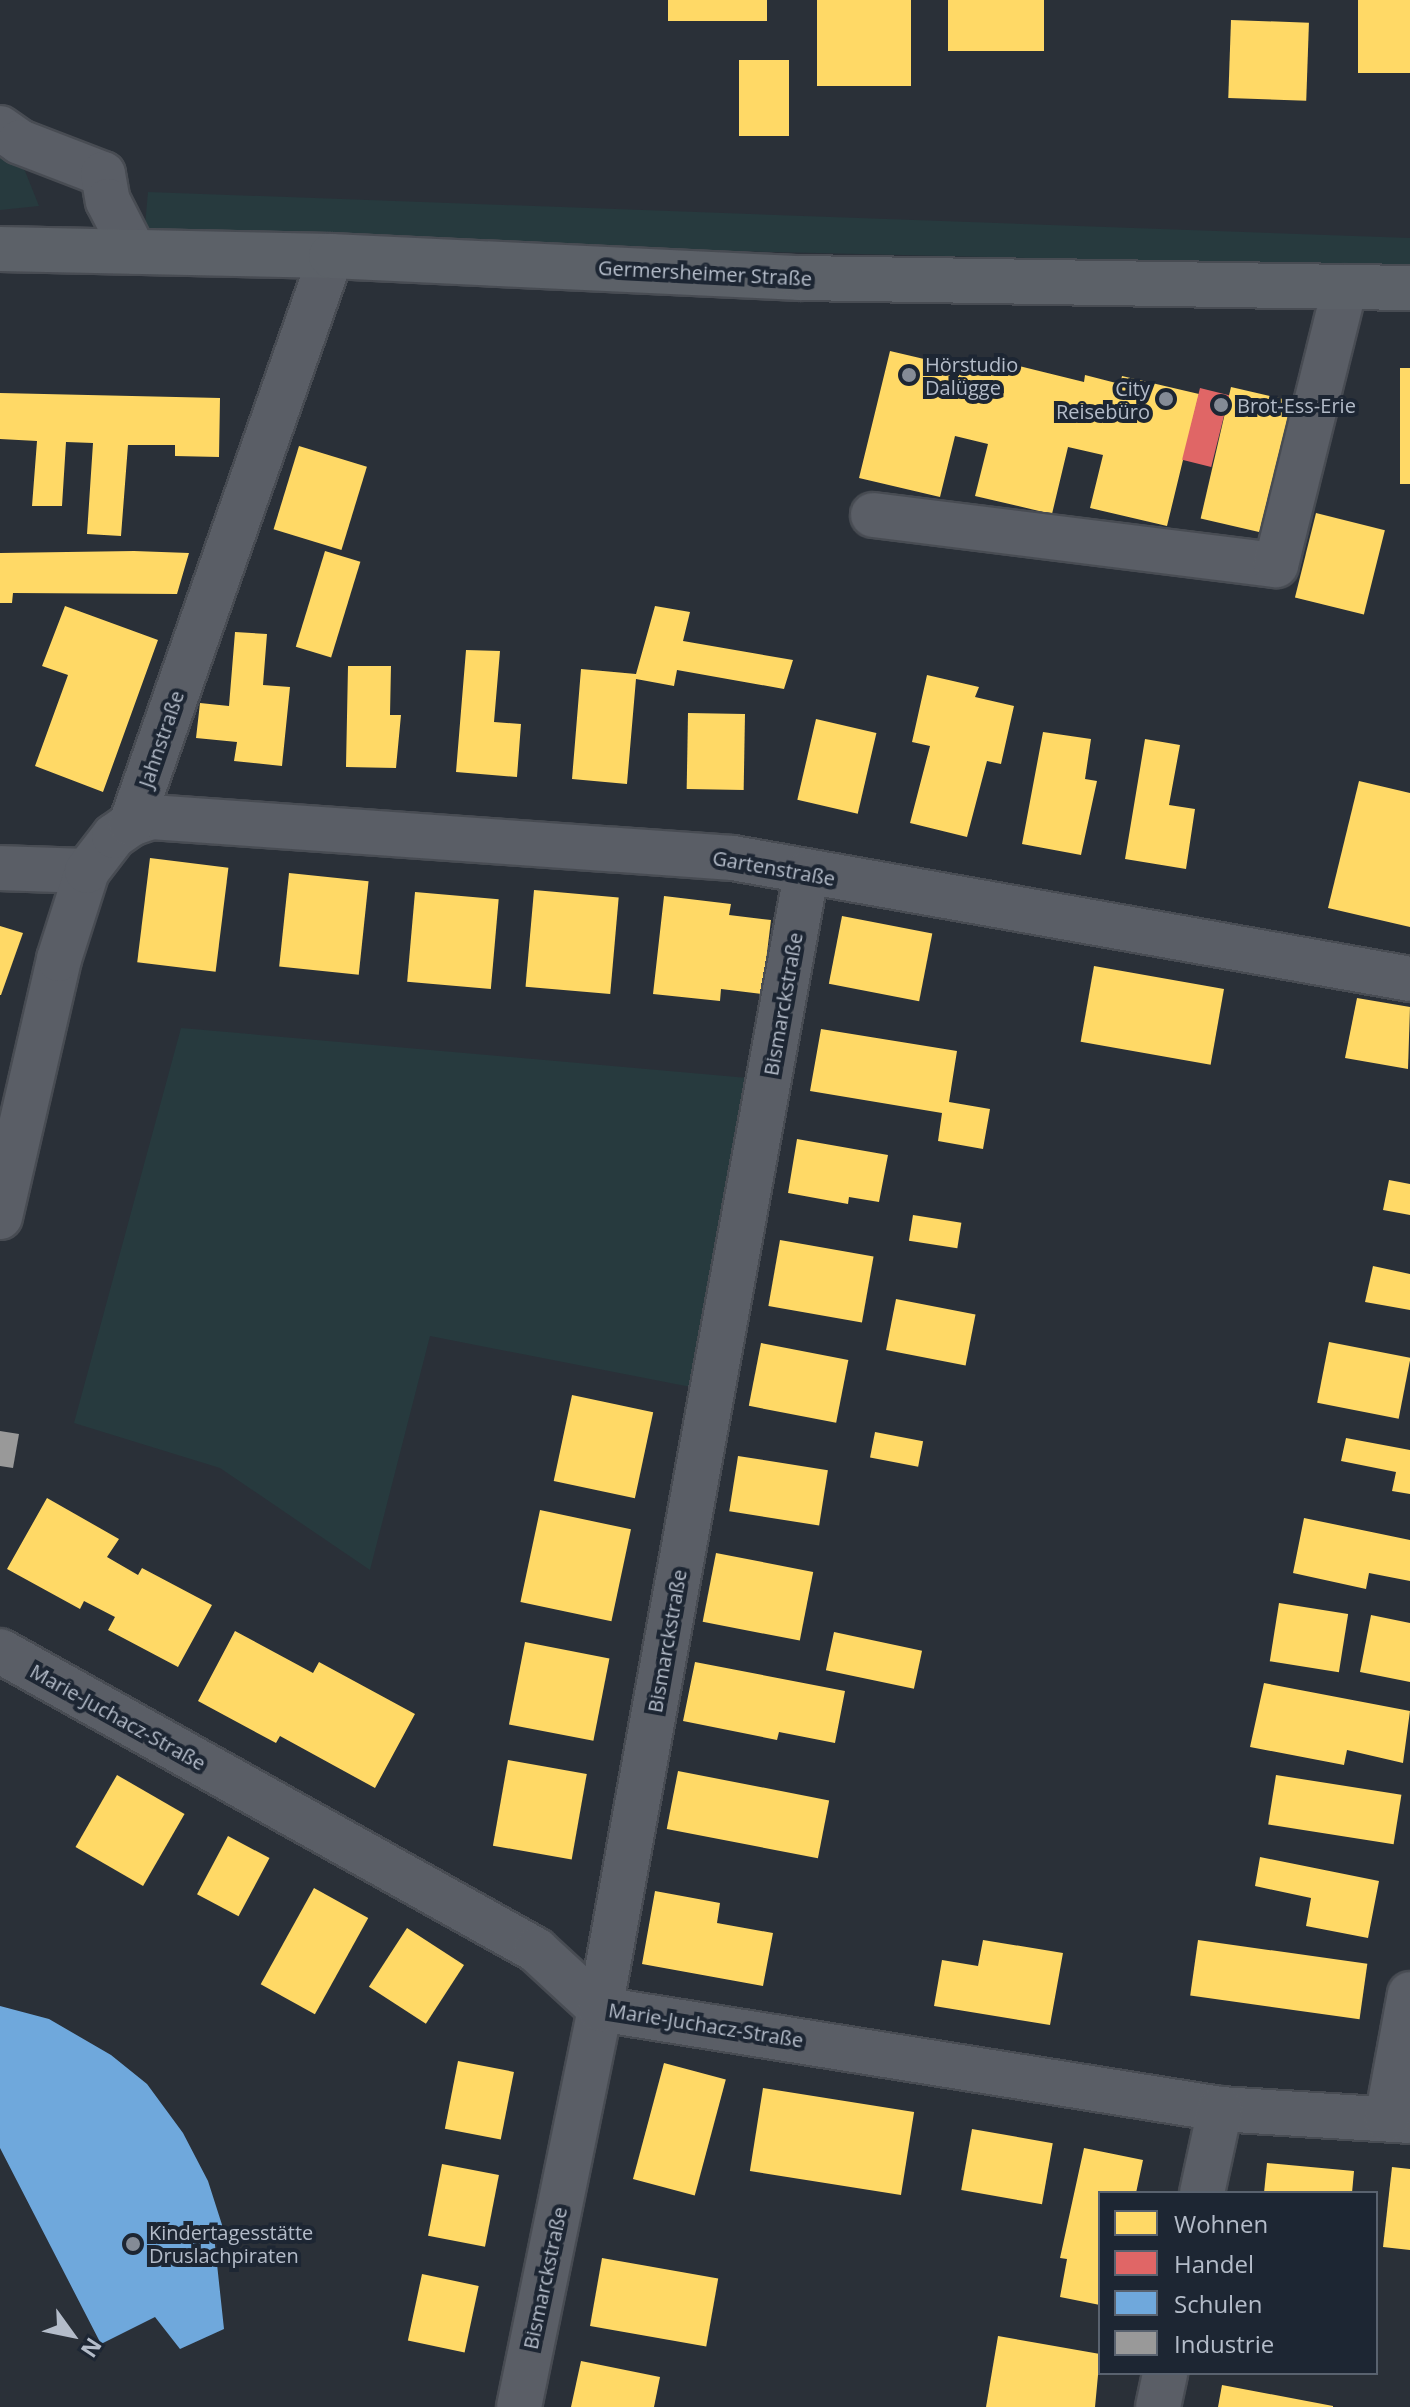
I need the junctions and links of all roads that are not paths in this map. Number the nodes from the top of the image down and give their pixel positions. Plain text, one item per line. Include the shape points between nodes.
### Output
1 (0, 128) edge
2 (0, 249) edge
3 (134, 252) junction
4 (331, 256) junction
5 (1345, 287) junction
6 (1410, 288) edge
7 (873, 515) dead end
8 (131, 824) junction
9 (0, 868) edge
10 (87, 871) junction
11 (806, 874) junction
12 (1410, 979) edge
13 (0, 1217) edge
14 (0, 1651) edge
15 (1410, 1994) edge
16 (600, 2009) junction
17 (1220, 2109) junction
18 (1399, 2120) edge
19 (1202, 2191) edge
20 (1165, 2375) edge
21 (519, 2407) edge
22 (1158, 2407) edge

1 - 3 street via 20,142 103,174 108,201
2 - 3 main road, Germersheimer Straße
3 - 4 main road, Germersheimer Straße
4 - 5 main road, Germersheimer Straße via 800,278
4 - 8 street, Jahnstraße
5 - 6 main road, Germersheimer Straße
5 - 7 street via 1276,565
8 - 10 street, Jahnstraße via 114,836
8 - 11 street, Gartenstraße via 151,817 733,858
9 - 10 street
10 - 13 street, Jahnstraße via 59,959
11 - 12 street, Gartenstraße
11 - 16 street, Bismarckstraße
14 - 16 street, Marie-Juchacz-Straße via 536,1950
15 - 18 street
16 - 17 street, Marie-Juchacz-Straße
16 - 21 street, Bismarckstraße
17 - 18 street, Marie-Juchacz-Straße
17 - 19 street
20 - 22 street

